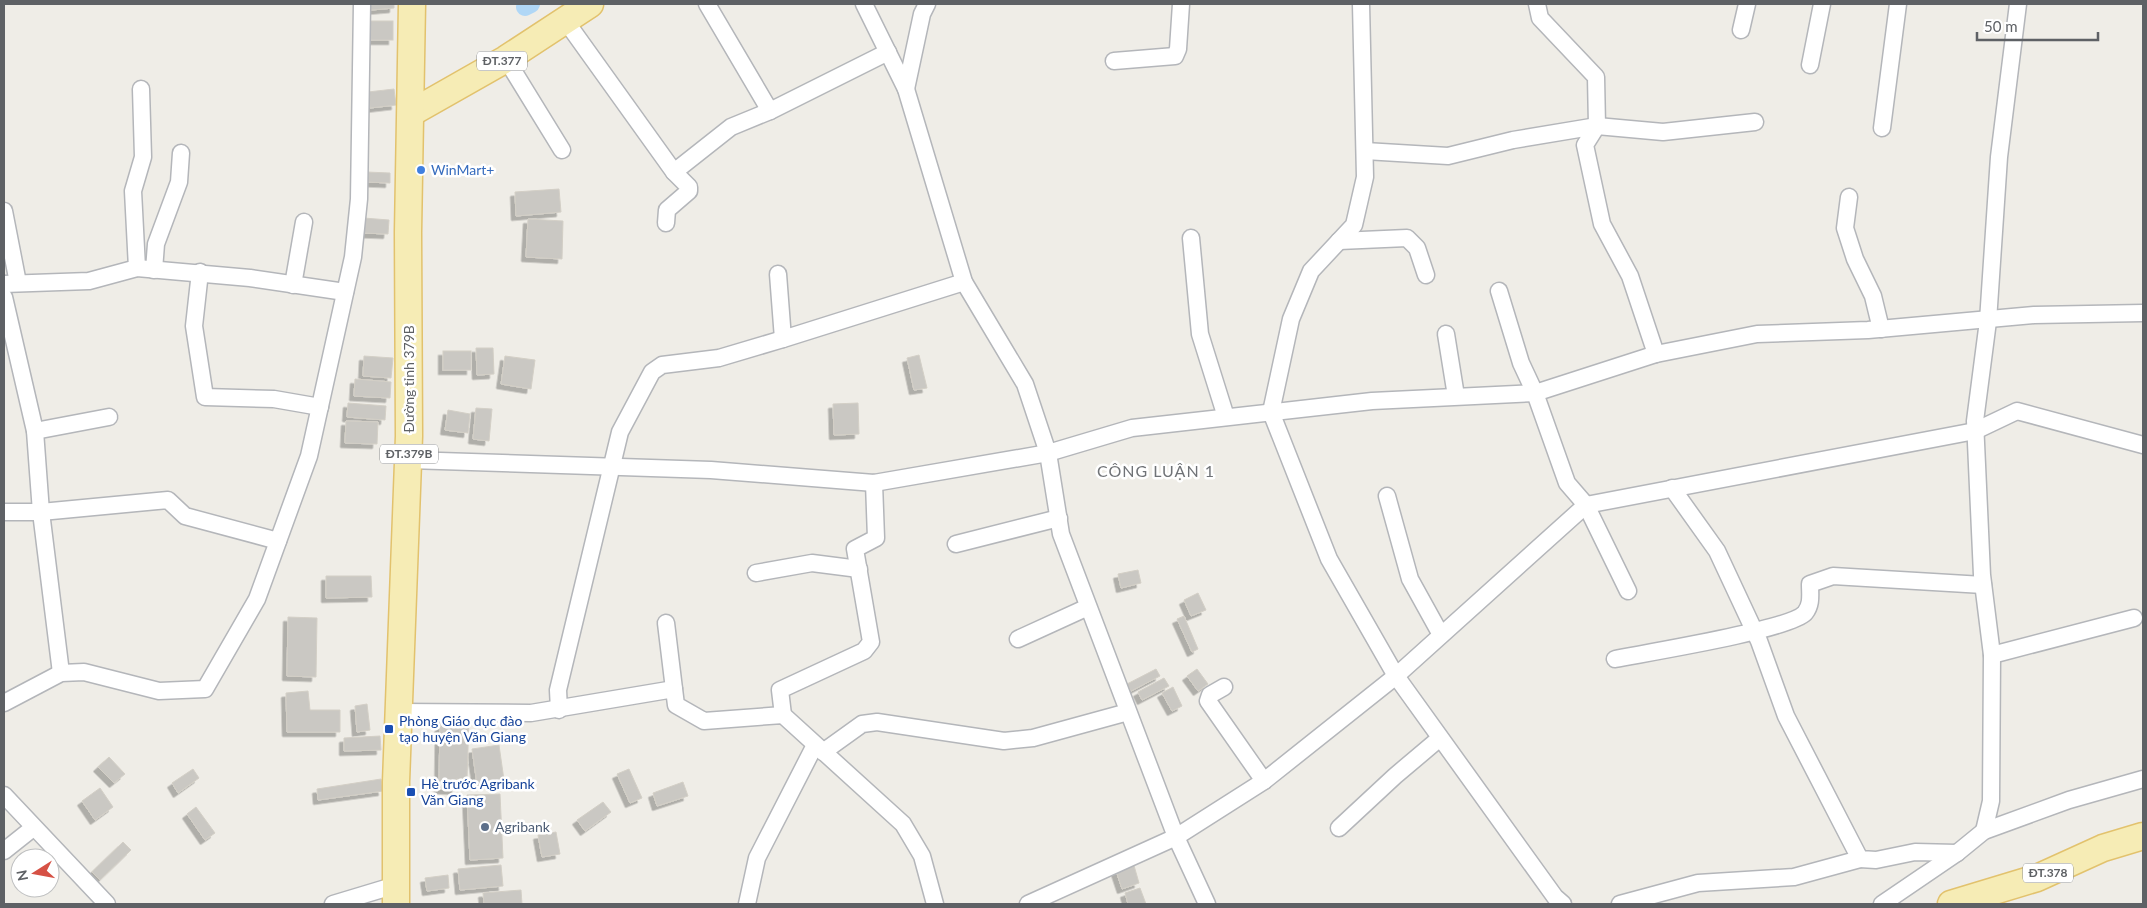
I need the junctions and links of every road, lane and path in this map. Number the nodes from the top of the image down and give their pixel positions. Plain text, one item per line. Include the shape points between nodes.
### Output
1 (362, 4) edge
2 (412, 4) edge
3 (590, 4) edge
4 (707, 4) edge
5 (864, 4) edge
6 (927, 4) edge
7 (1181, 4) edge
8 (1361, 4) edge
9 (1537, 4) edge
10 (1747, 4) edge
11 (1822, 4) edge
12 (1898, 4) edge
13 (2018, 4) edge
14 (565, 20) junction
15 (1740, 30) dead end
16 (888, 52) junction
17 (506, 59) junction
18 (1114, 60) dead end
19 (1810, 65) dead end
20 (141, 89) dead end
21 (906, 89) junction
22 (770, 111) junction
23 (411, 113) junction
24 (1755, 122) dead end
25 (1598, 126) junction
26 (1882, 128) dead end
27 (562, 150) dead end
28 (1364, 151) junction
29 (181, 153) dead end
30 (674, 172) junction
31 (1849, 197) dead end
32 (4, 211) edge
33 (304, 222) dead end
34 (666, 223) dead end
35 (1191, 238) dead end
36 (1339, 241) junction
37 (137, 268) junction
38 (154, 270) junction
39 (200, 272) junction
40 (778, 274) dead end
41 (1426, 275) dead end
42 (964, 282) junction
43 (11, 284) edge
44 (293, 285) junction
45 (345, 292) junction
46 (1499, 292) dead end
47 (4, 297) edge
48 (2143, 313) edge
49 (1988, 321) junction
50 (1882, 329) junction
51 (1446, 334) dead end
52 (783, 339) junction
53 (1656, 354) junction
54 (1536, 393) junction
55 (1456, 396) junction
56 (320, 407) junction
57 (1270, 412) junction
58 (109, 417) dead end
59 (1226, 417) junction
60 (36, 431) junction
61 (1975, 431) junction
62 (2143, 445) edge
63 (1048, 453) junction
64 (409, 460) junction
65 (614, 467) junction
66 (874, 483) junction
67 (1672, 488) junction
68 (1387, 496) dead end
69 (1586, 505) junction
70 (4, 512) edge
71 (41, 512) junction
72 (1059, 518) junction
73 (278, 541) junction
74 (956, 544) dead end
75 (859, 569) junction
76 (756, 573) dead end
77 (1983, 585) junction
78 (1628, 591) dead end
79 (1088, 607) junction
80 (2134, 618) dead end
81 (666, 623) dead end
82 (1755, 632) junction
83 (1441, 635) junction
84 (1018, 639) dead end
85 (1992, 655) junction
86 (1614, 659) dead end
87 (61, 673) junction
88 (1396, 676) junction
89 (1224, 687) dead end
90 (674, 689) junction
91 (4, 703) edge
92 (559, 710) junction
93 (399, 712) junction
94 (1128, 712) junction
95 (784, 715) junction
96 (1440, 738) junction
97 (819, 749) junction
98 (2143, 779) edge
99 (1264, 780) junction
100 (4, 795) edge
101 (33, 828) junction
102 (1339, 828) dead end
103 (1984, 831) junction
104 (1176, 836) junction
105 (2143, 836) edge
106 (4, 851) edge
107 (1957, 852) junction
108 (1860, 859) junction
109 (396, 894) edge
110 (107, 904) edge
111 (333, 904) edge
112 (747, 904) edge
113 (935, 904) edge
114 (1028, 904) edge
115 (1207, 904) edge
116 (1563, 904) edge
117 (1620, 904) edge
118 (1882, 904) edge
119 (1950, 904) edge

1 - 45 street via 359,199 353,257
2 - 23 main road, Đường tỉnh 379B / ĐT.379B
3 - 14 main road, ĐT.377
4 - 22 street
5 - 16 street
6 - 21 street
7 - 18 street via 1175,56
8 - 28 street
9 - 25 street via 1540,18 1596,77
10 - 15 street
11 - 19 street
12 - 26 street
13 - 49 street via 1999,157
14 - 17 main road, ĐT.377
14 - 30 street
16 - 21 street
16 - 22 street
17 - 23 main road, ĐT.377
17 - 27 street
20 - 37 street via 143,157 133,191
21 - 42 street
22 - 30 street via 731,127
23 - 64 main road, Đường tỉnh 379B / ĐT.379B
24 - 25 street via 1663,132
25 - 28 street via 1513,140 1448,156
25 - 53 street via 1585,145 1602,224 1630,276
28 - 36 street via 1365,177 1354,225
29 - 38 street via 179,182 156,244
30 - 34 street via 689,191 667,210
31 - 50 street via 1845,228 1855,259 1873,296
32 - 43 street
33 - 44 street
35 - 59 street via 1200,334
36 - 41 street via 1407,238 1417,248
36 - 57 street via 1311,271 1291,319
37 - 38 street
37 - 43 street via 88,281
38 - 39 street
39 - 44 street
39 - 56 street via 194,326 205,397 274,399
40 - 52 street
42 - 52 street
42 - 63 street via 1024,384
44 - 45 street
45 - 56 street
46 - 54 street via 1521,363
47 - 60 street
48 - 49 street via 2034,315
49 - 50 street
49 - 61 street
50 - 53 street via 1758,334
51 - 55 street
52 - 65 street via 719,358 657,367 626,418
53 - 54 street
54 - 55 street
54 - 69 street via 1567,484
55 - 57 street
56 - 73 street via 309,456
57 - 59 street
57 - 88 street via 1329,559
58 - 60 street
59 - 63 street via 1132,428
60 - 71 street
61 - 62 street via 2017,411
61 - 67 street
61 - 77 street
63 - 66 street
63 - 72 street
64 - 65 street
64 - 93 main road, Đường tỉnh 379B / ĐT.379B
65 - 66 street via 711,470
65 - 92 street via 558,690
66 - 75 street via 876,538 855,549
67 - 69 street
67 - 82 street via 1717,551
68 - 83 street via 1410,579
69 - 78 street
69 - 83 street
70 - 71 street
71 - 73 street via 168,500 185,516
71 - 87 street
72 - 74 street
72 - 79 street via 1061,534
73 - 87 street via 257,599 205,689 159,691 84,672
75 - 76 street via 812,563
75 - 95 street via 871,642 864,651 780,690
77 - 82 street via 1832,576 1810,584 1810,605 1803,615
77 - 85 street
79 - 84 street
79 - 94 street
80 - 85 street
81 - 90 street
82 - 86 street
82 - 108 street via 1786,716
83 - 88 street
85 - 103 street via 1991,801
87 - 91 street
88 - 96 street
88 - 99 street
89 - 99 street via 1208,701
90 - 92 street
90 - 95 street via 676,705 704,721
92 - 93 street via 531,713
93 - 109 main road, Đường tỉnh 379B / ĐT.379B
94 - 97 street via 1033,738 1004,741 877,722 862,724
94 - 104 street
95 - 97 street
96 - 102 street
96 - 116 street via 1554,897
97 - 112 street via 757,858
97 - 113 street via 903,824 922,856
98 - 103 street via 2069,800
99 - 104 street
100 - 101 street
101 - 106 street
101 - 110 street
103 - 107 street
104 - 114 street
104 - 115 street
105 - 119 main road, ĐT.378 via 2103,848 2036,878
107 - 108 street via 1915,852 1876,860
107 - 118 street
108 - 117 street via 1794,877 1698,883
109 - 111 street

